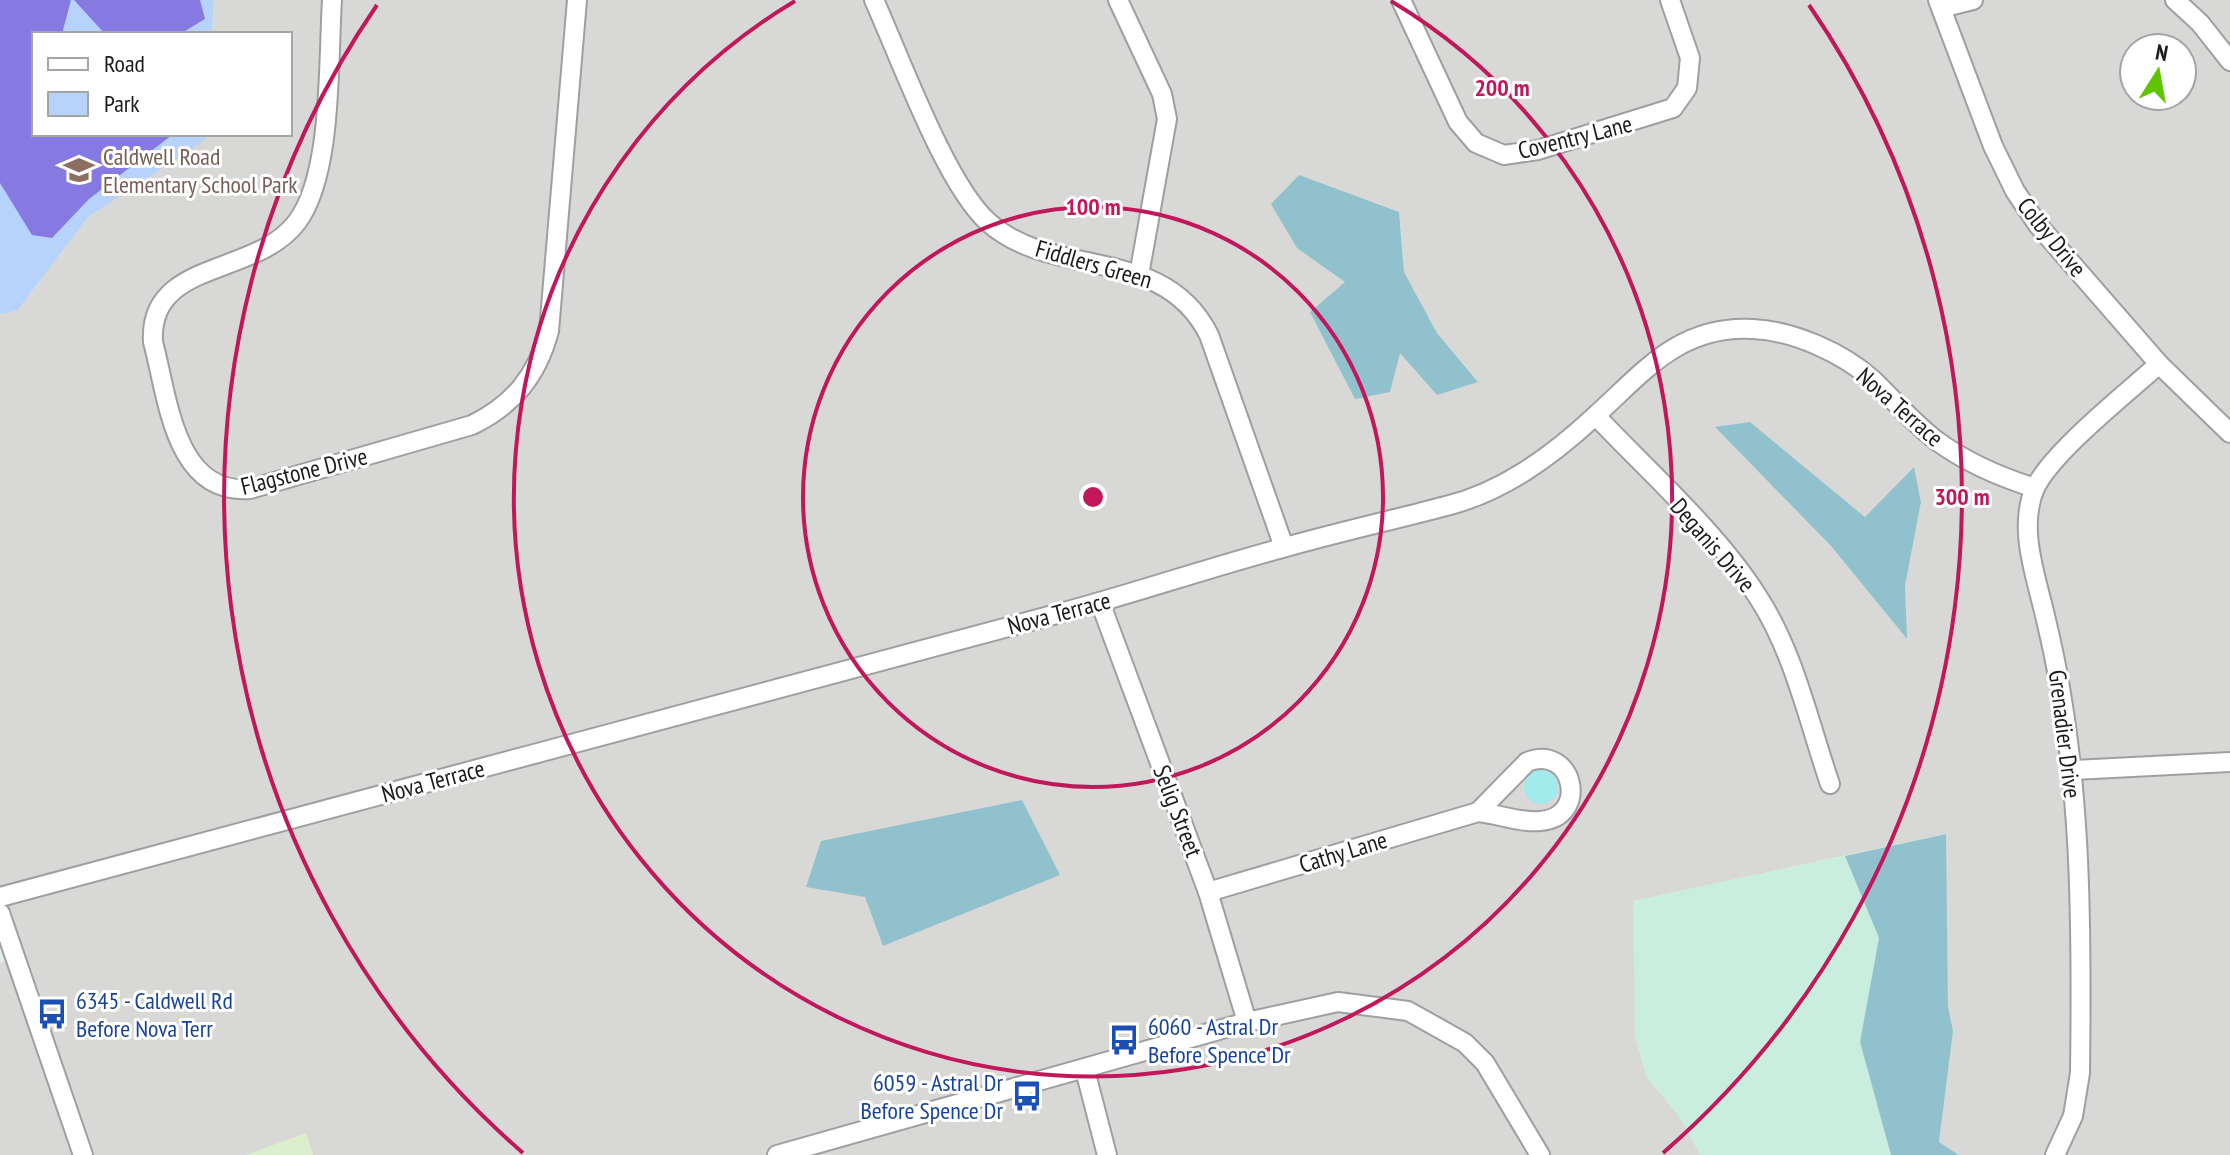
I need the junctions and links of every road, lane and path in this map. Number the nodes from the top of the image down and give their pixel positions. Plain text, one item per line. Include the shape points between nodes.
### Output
1 (332, 0) edge
2 (577, 0) edge
3 (874, 0) edge
4 (1118, 0) edge
5 (1401, 0) edge
6 (1670, 0) edge
7 (1973, 0) edge
8 (2175, 0) edge
9 (1939, 4) edge
10 (2230, 61) edge
11 (1139, 275) junction
12 (2159, 364) junction
13 (1596, 416) junction
14 (2230, 433) edge
15 (2035, 488) junction
16 (1284, 547) junction
17 (1100, 602) junction
18 (2230, 762) edge
19 (2074, 770) junction
20 (1830, 784) dead end
21 (1478, 812) junction
22 (1208, 892) junction
23 (0, 897) edge
24 (0, 913) edge
25 (1247, 1022) junction
26 (1085, 1070) junction
27 (83, 1155) edge
28 (777, 1155) edge
29 (1107, 1155) edge
30 (1540, 1155) edge
31 (2055, 1155) edge

1 - 2 street, Flagstone Drive via 322,154 305,210 268,249 176,286 153,325 153,342 190,465 224,488 250,489 472,425 501,409 525,386 549,331
3 - 11 street, Fiddlers Green via 953,174 980,214 1020,242
4 - 11 street via 1162,94 1167,119
5 - 6 street, Coventry Lane via 1458,122 1476,143 1504,155 1538,150 1673,108 1687,88 1690,58
7 - 9 street
8 - 10 street
9 - 12 street, Colby Drive via 2015,191 2038,225
11 - 16 street, Fiddlers Green via 1175,292 1204,325
12 - 14 street, Colby Drive
12 - 15 street, Grenadier Drive via 2067,449
13 - 15 street, Nova Terrace via 1642,368 1694,338 1766,330 1842,358 1935,440 1998,476
13 - 16 street, Nova Terrace via 1489,493
13 - 20 street, Deganis Drive via 1735,564 1759,597 1779,634
15 - 19 street, Grenadier Drive via 2028,528
16 - 17 street, Nova Terrace
17 - 22 street, Selig Street
17 - 23 street, Nova Terrace
18 - 19 street
19 - 31 street, Grenadier Drive via 2080,1073 2073,1116
21 - 21 street, Cathy Lane via 1524,820 1553,818 1569,805 1569,775 1555,761 1535,758
21 - 22 street, Cathy Lane
22 - 25 street, Selig Street
24 - 27 street
25 - 26 street
25 - 30 street via 1338,1002 1389,1006 1425,1019 1465,1043 1485,1063
26 - 28 street
26 - 29 street

